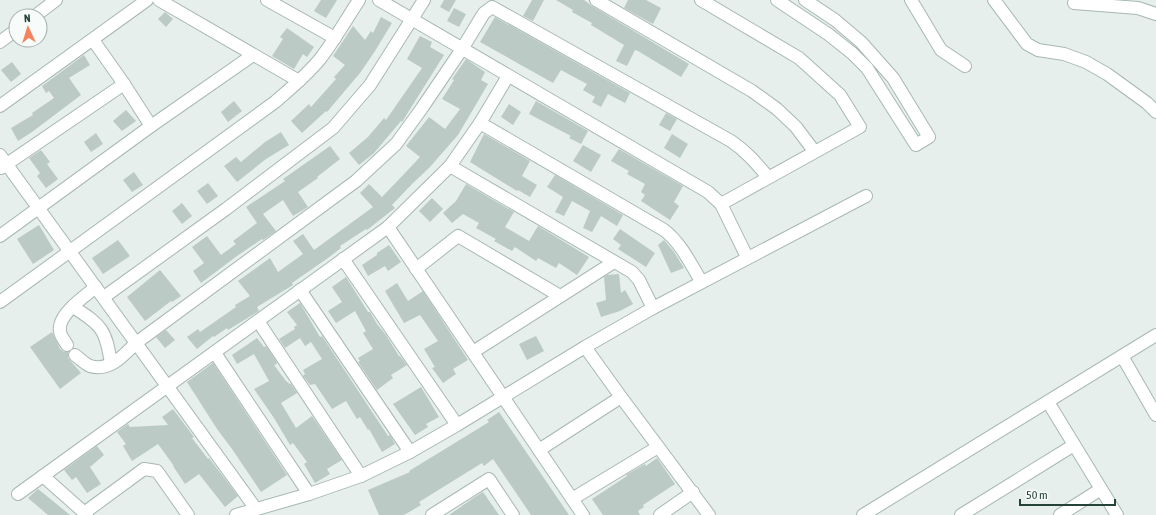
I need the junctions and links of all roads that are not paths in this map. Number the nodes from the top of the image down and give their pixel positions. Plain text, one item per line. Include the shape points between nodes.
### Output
1 (56, 0) edge
2 (147, 0) edge
3 (159, 0) edge
4 (266, 0) edge
5 (359, 0) edge
6 (379, 0) edge
7 (424, 0) edge
8 (596, 0) edge
9 (701, 0) edge
10 (777, 0) edge
11 (805, 0) edge
12 (912, 0) edge
13 (1000, 3) edge
14 (1074, 3) dead end
15 (45, 8) edge
16 (1156, 14) edge
17 (412, 20) junction
18 (335, 38) junction
19 (93, 40) junction
20 (462, 49) junction
21 (253, 55) junction
22 (965, 66) dead end
23 (508, 76) junction
24 (299, 81) junction
25 (124, 84) junction
26 (0, 106) edge
27 (1156, 112) edge
28 (480, 123) junction
29 (151, 126) junction
30 (814, 152) junction
31 (2, 163) edge
32 (450, 166) junction
33 (768, 178) junction
34 (866, 196) dead end
35 (722, 204) junction
36 (39, 208) junction
37 (388, 227) junction
38 (0, 236) edge
39 (70, 251) junction
40 (747, 257) junction
41 (343, 259) junction
42 (614, 262) junction
43 (416, 269) junction
44 (701, 282) junction
45 (96, 287) junction
46 (300, 290) junction
47 (560, 296) junction
48 (104, 297) junction
49 (0, 302) edge
50 (73, 307) junction
51 (653, 308) junction
52 (258, 321) junction
53 (1156, 335) edge
54 (136, 343) junction
55 (585, 347) junction
56 (473, 352) junction
57 (215, 353) junction
58 (1122, 356) junction
59 (111, 364) junction
60 (168, 387) junction
61 (503, 397) junction
62 (621, 397) junction
63 (1048, 402) junction
64 (1156, 415) edge
65 (457, 425) junction
66 (1074, 445) junction
67 (658, 447) junction
68 (539, 450) junction
69 (410, 452) junction
70 (43, 476) junction
71 (362, 476) junction
72 (1101, 490) junction
73 (693, 492) junction
74 (18, 494) dead end
75 (309, 494) junction
76 (572, 499) junction
77 (256, 509) junction
78 (447, 512) edge
79 (85, 514) edge
80 (188, 515) edge
81 (236, 515) edge
82 (432, 515) edge
83 (513, 515) edge
84 (583, 515) edge
85 (660, 515) edge
86 (709, 515) edge
87 (863, 515) edge
88 (961, 515) edge
89 (1060, 515) edge
90 (1117, 515) edge

1 - 15 street
2 - 19 street
3 - 21 street
4 - 18 street
5 - 18 street
6 - 17 street
7 - 17 street
8 - 30 street via 752,91 796,127
9 - 30 street via 799,58 840,95 860,127
10 - 11 street via 828,34 867,68 916,145 929,137 893,78 861,42
12 - 22 street via 941,50
13 - 27 street via 1027,44 1038,50 1064,54 1086,62 1107,74
14 - 16 street via 1138,8
17 - 20 street
17 - 48 street via 370,85 333,128
18 - 24 street
19 - 25 street
19 - 26 street
20 - 23 street
20 - 33 street via 484,13 492,7 731,141 755,161
20 - 54 street via 396,144 356,181
21 - 24 street
21 - 29 street
23 - 28 street
23 - 35 street via 708,192
24 - 39 street via 275,102
25 - 29 street
25 - 31 street
28 - 32 street
28 - 44 street via 664,230 679,244
29 - 36 street
30 - 33 street
31 - 36 street
32 - 37 street
32 - 42 street
33 - 35 street
34 - 40 street
35 - 40 street
36 - 38 street
36 - 39 street
37 - 41 street
37 - 43 street
39 - 45 street
39 - 49 street
40 - 44 street
41 - 46 street
41 - 65 street
42 - 47 street
42 - 51 street via 632,272 639,280
43 - 47 street via 458,236
43 - 56 street
44 - 51 street
45 - 48 street
45 - 50 street
46 - 52 street
46 - 69 street
47 - 56 street
48 - 54 street
50 - 59 street via 100,327 109,348
50 - 59 street via 60,322 60,332 71,350 89,366 101,367
51 - 55 street
52 - 57 street
52 - 71 street
53 - 58 street
54 - 59 street
54 - 60 street
55 - 61 street
55 - 62 street
56 - 61 street
57 - 60 street
57 - 75 street
58 - 63 street
58 - 64 street
60 - 70 street
60 - 77 street
61 - 65 street
61 - 68 street
62 - 67 street
62 - 68 street
63 - 66 street
63 - 87 street
65 - 69 street
66 - 72 street
66 - 88 street
67 - 73 street
67 - 76 street
68 - 76 street
69 - 71 street
70 - 74 street
70 - 79 street
71 - 75 street
72 - 89 street
72 - 90 street
73 - 85 street
73 - 86 street
75 - 77 street
76 - 84 street
77 - 81 street
78 - 82 street
78 - 83 street via 489,480
79 - 80 street via 144,470 157,471

